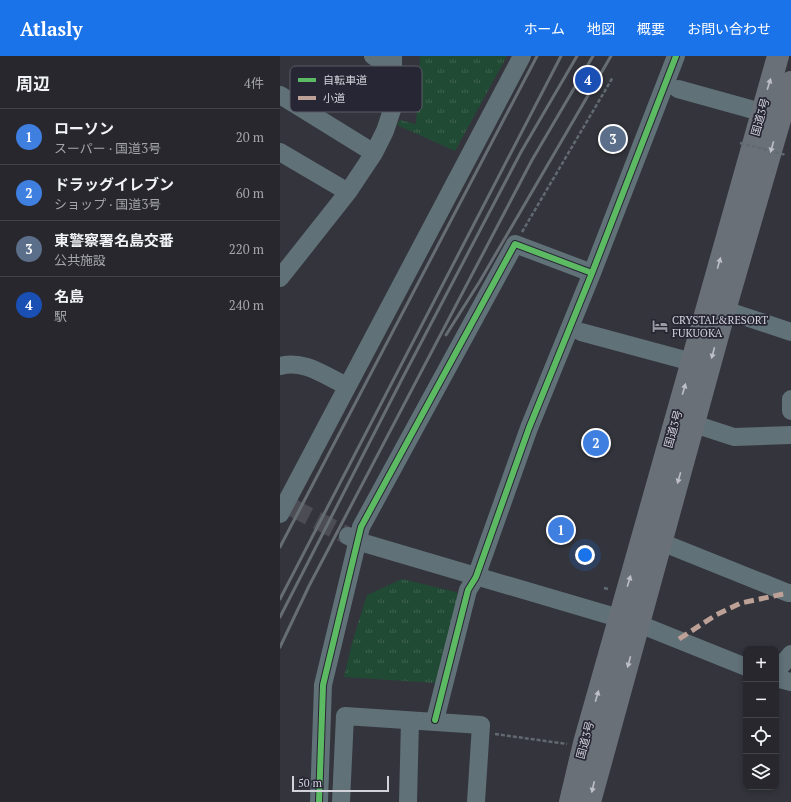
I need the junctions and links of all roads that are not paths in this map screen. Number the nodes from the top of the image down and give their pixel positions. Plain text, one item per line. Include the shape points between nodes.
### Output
1 (373, 56) edge
2 (522, 56) edge
3 (676, 56) edge
4 (778, 56) edge
5 (392, 62) edge
6 (791, 82) edge
7 (678, 89) dead end
8 (280, 95) edge
9 (290, 101) edge
10 (308, 112) edge
11 (391, 112) edge
12 (777, 116) edge
13 (374, 153) junction
14 (282, 156) edge
15 (348, 192) junction
16 (592, 274) junction
17 (280, 278) edge
18 (725, 310) junction
19 (581, 332) dead end
20 (791, 332) edge
21 (692, 362) junction
22 (280, 366) edge
23 (348, 386) junction
24 (791, 399) edge
25 (791, 411) edge
26 (694, 424) junction
27 (791, 435) edge
28 (286, 509) edge
29 (353, 539) junction
30 (661, 542) junction
31 (476, 577) junction
32 (790, 594) edge
33 (629, 622) junction
34 (791, 654) edge
35 (743, 666) edge
36 (779, 668) edge
37 (779, 679) edge
38 (791, 682) edge
39 (435, 720) junction
40 (410, 721) junction
41 (319, 802) edge
42 (341, 802) edge
43 (408, 802) edge
44 (476, 802) edge
45 (570, 802) edge
46 (590, 802) edge

1 - 5 street
2 - 23 street
3 - 16 street
12 -> 4 highway, 国道3号
6 - 12 highway, 国道3号
7 - 12 street
8 - 9 street
10 - 13 street
11 - 13 street
12 -> 18 highway, 国道3号
21 -> 12 highway, 国道3号
13 - 15 street
14 - 15 street
15 - 17 street
16 - 29 street via 515,244
16 - 31 street via 529,428
18 - 20 street
18 -> 26 highway, 国道3号
19 - 21 street
33 -> 21 highway, 国道3号 via 625,594
22 - 23 street via 302,364
23 - 28 street
24 - 25 street
26 - 27 street via 734,437
26 -> 30 highway, 国道3号
29 - 31 street
29 - 41 street via 323,685
30 - 32 street
30 - 33 highway, 国道3号
31 - 33 street
31 - 39 street via 468,590
33 - 35 street
45 -> 33 highway, 国道3号 via 584,742
33 -> 46 highway, 国道3号
34 - 36 street
37 - 38 street
39 - 40 street
39 - 44 street via 481,725
40 - 42 street via 345,716
40 - 43 street

